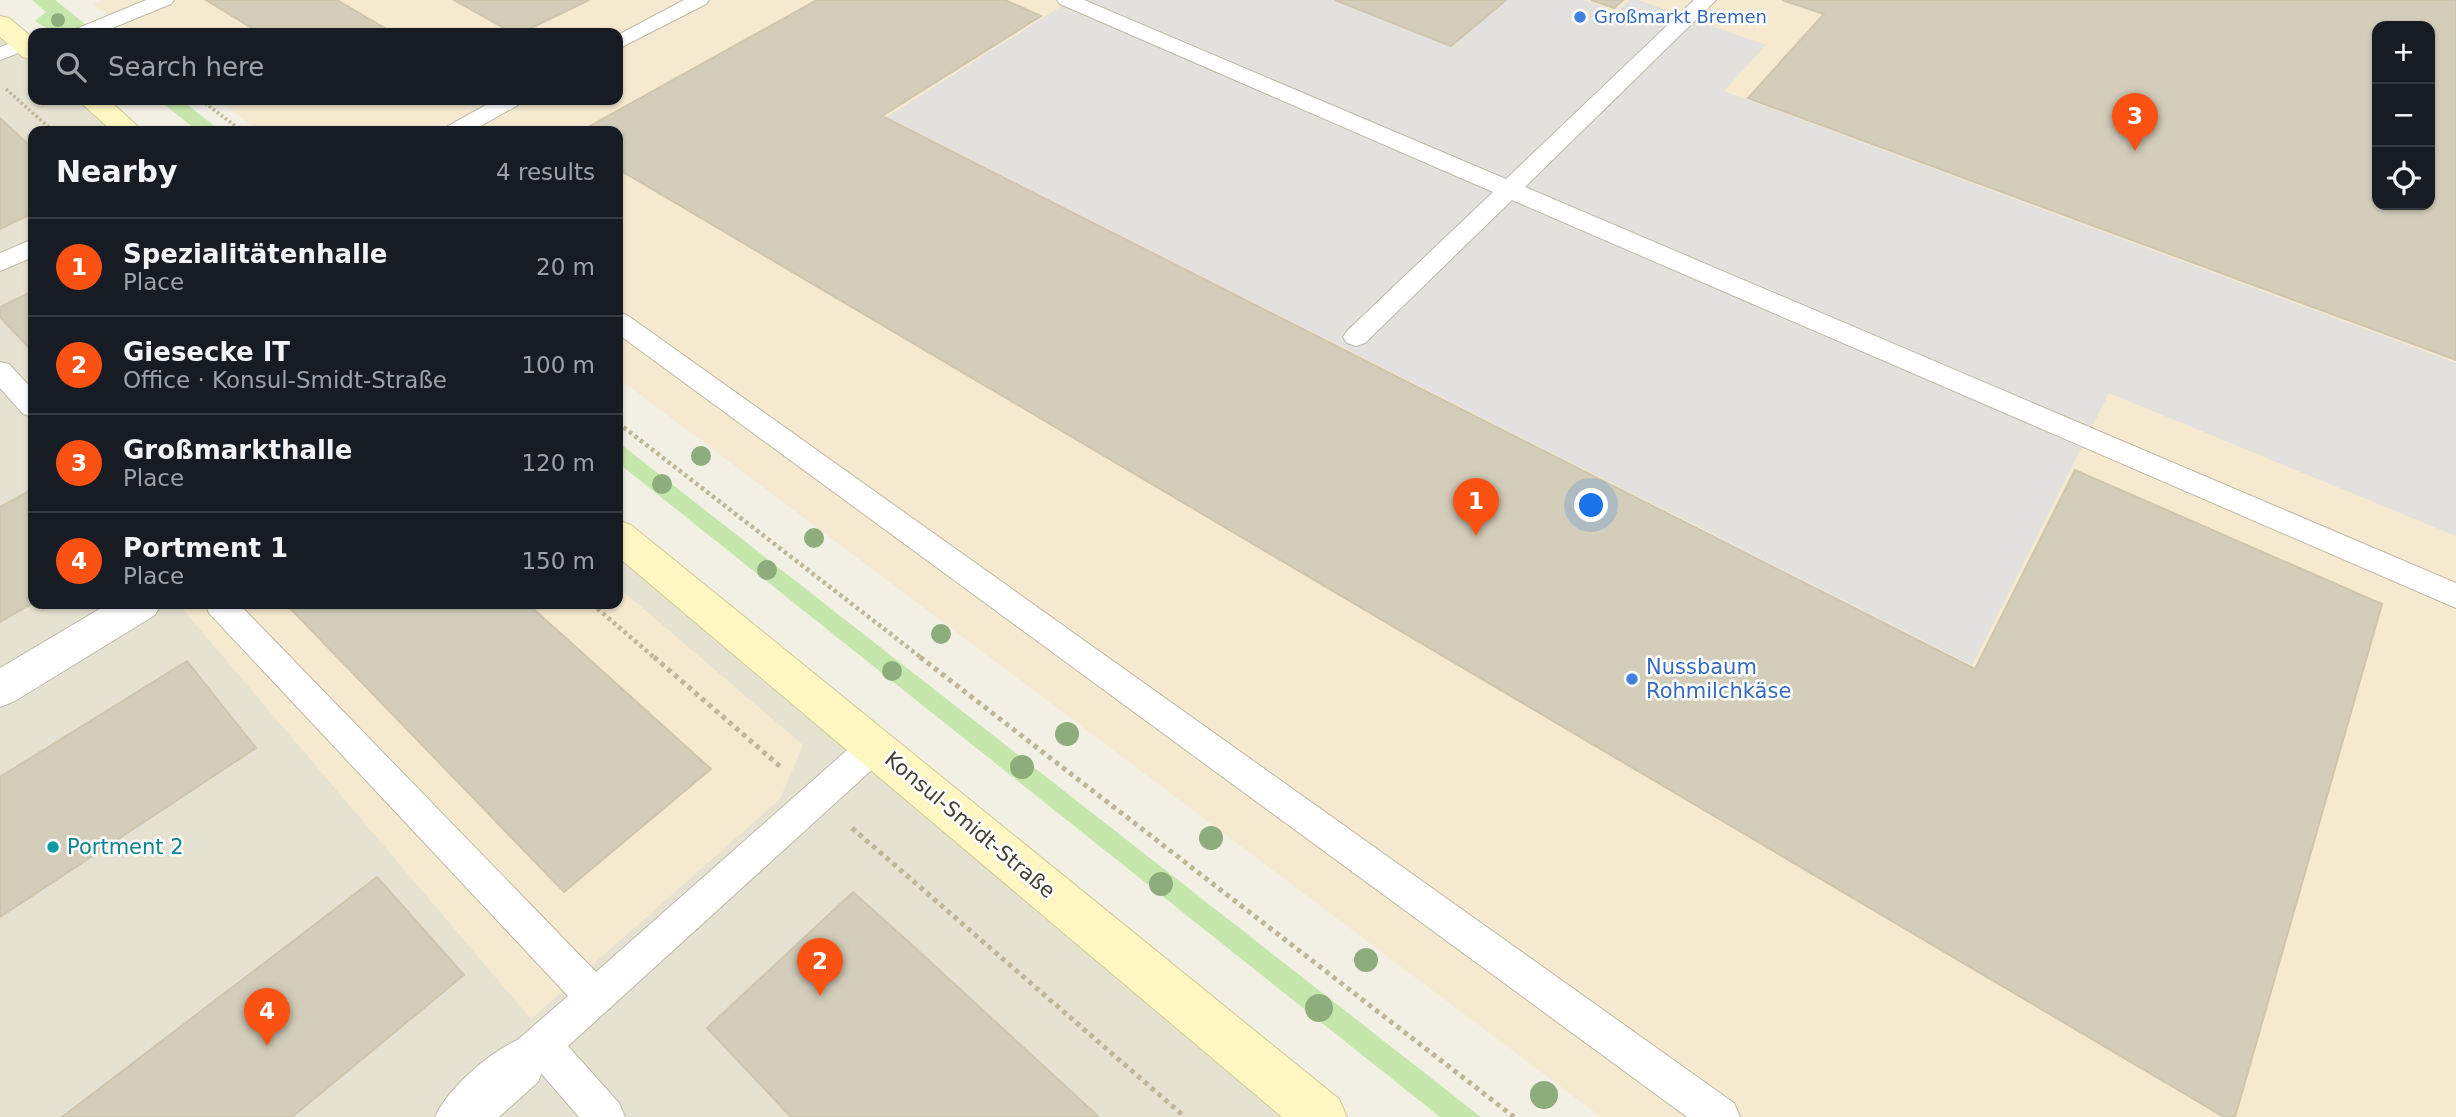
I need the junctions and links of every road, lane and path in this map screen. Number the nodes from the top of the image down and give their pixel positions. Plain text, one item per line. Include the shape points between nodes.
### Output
1 (164, 0) edge
2 (699, 0) edge
3 (1067, 0) edge
4 (1706, 0) edge
5 (0, 24) edge
6 (95, 28) edge
7 (623, 40) edge
8 (19, 50) edge
9 (0, 84) edge
10 (98, 105) edge
11 (208, 105) edge
12 (501, 105) edge
13 (47, 126) edge
14 (124, 126) edge
15 (235, 126) edge
16 (465, 126) edge
17 (1508, 190) junction
18 (28, 249) edge
19 (0, 263) edge
20 (623, 325) edge
21 (1356, 337) dead end
22 (0, 372) edge
23 (28, 402) edge
24 (623, 427) edge
25 (623, 540) edge
26 (2456, 596) edge
27 (133, 609) edge
28 (225, 609) edge
29 (598, 609) edge
30 (0, 688) edge
31 (875, 746) junction
32 (817, 798) junction
33 (594, 997) junction
34 (530, 1054) junction
35 (461, 1117) edge
36 (605, 1117) edge
37 (1185, 1117) edge
38 (1321, 1117) edge
39 (1514, 1117) edge
40 (1720, 1117) edge

1 - 6 lane
2 - 7 lane
3 - 17 lane
4 - 17 lane
5 - 8 street
9 - 13 path
10 - 14 street
11 - 15 path
12 - 16 lane
17 - 21 lane
17 - 26 lane
18 - 19 lane
20 - 40 lane
22 - 23 lane
24 - 39 path
25 - 31 street, Konsul-Smidt-Straße
27 - 30 street
28 - 33 lane
29 - 32 path
31 - 32 lane
31 - 38 street, Konsul-Smidt-Straße
32 - 33 lane
32 - 37 path
33 - 34 lane
34 - 35 street
34 - 36 lane

